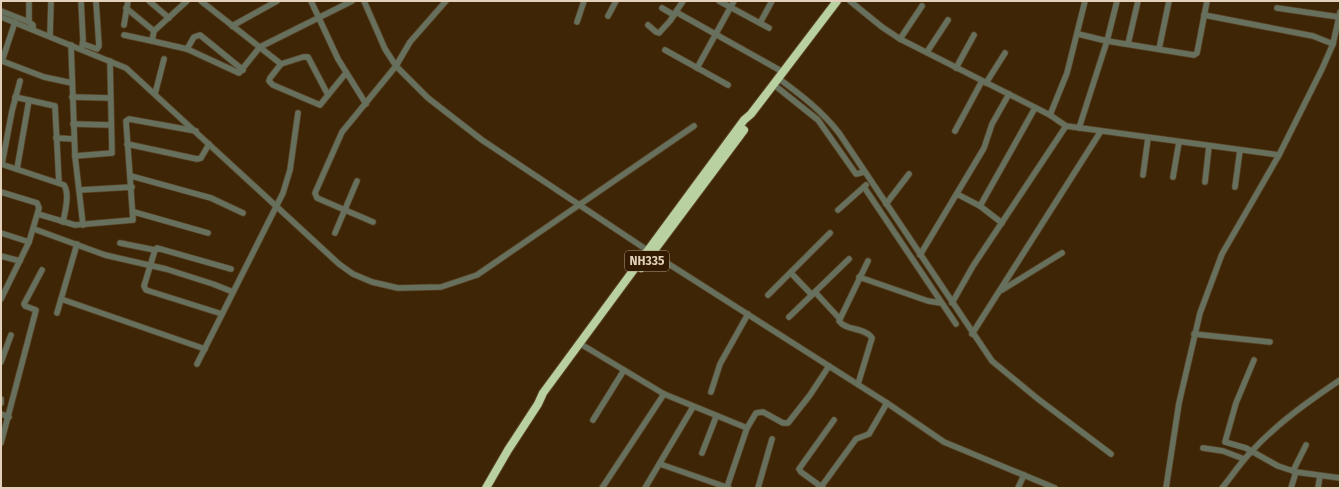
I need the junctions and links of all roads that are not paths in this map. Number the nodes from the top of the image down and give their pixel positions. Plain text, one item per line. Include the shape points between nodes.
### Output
1 (29, 1) edge
2 (51, 1) edge
3 (81, 1) edge
4 (96, 1) edge
5 (128, 1) edge
6 (149, 1) edge
7 (187, 1) edge
8 (201, 1) edge
9 (311, 1) edge
10 (352, 1) edge
11 (364, 1) edge
12 (446, 1) edge
13 (584, 1) edge
14 (683, 1) edge
15 (719, 1) edge
16 (734, 1) edge
17 (772, 1) edge
18 (837, 1) edge
19 (850, 1) edge
20 (1085, 1) edge
21 (1118, 1) edge
22 (1138, 1) edge
23 (1169, 1) edge
24 (1207, 1) edge
25 (275, 2) edge
26 (613, 2) edge
27 (922, 6) dead end
28 (730, 7) junction
29 (126, 8) junction
30 (662, 8) dead end
31 (1277, 8) dead end
32 (1, 10) edge
33 (675, 13) junction
34 (1204, 15) junction
35 (1340, 15) edge
36 (608, 16) dead end
37 (1, 17) edge
38 (169, 18) junction
39 (318, 18) junction
40 (948, 20) dead end
41 (15, 22) junction
42 (29, 22) junction
43 (576, 22) dead end
44 (760, 23) junction
45 (124, 25) dead end
46 (648, 25) dead end
47 (232, 26) junction
48 (768, 28) dead end
49 (33, 29) junction
50 (154, 31) junction
51 (1078, 34) junction
52 (124, 35) dead end
53 (716, 35) junction
54 (974, 35) dead end
55 (50, 36) junction
56 (900, 39) junction
57 (152, 41) junction
58 (1107, 41) junction
59 (1128, 44) junction
60 (1332, 44) junction
61 (70, 45) junction
62 (82, 46) junction
63 (260, 47) junction
64 (187, 49) junction
65 (1159, 49) junction
66 (665, 50) dead end
67 (927, 52) junction
68 (1005, 53) dead end
69 (164, 59) dead end
70 (110, 61) junction
71 (281, 64) junction
72 (396, 66) junction
73 (697, 68) junction
74 (956, 68) junction
75 (243, 70) junction
76 (346, 73) junction
77 (778, 78) junction
78 (20, 81) dead end
79 (984, 82) junction
80 (72, 83) junction
81 (728, 85) dead end
82 (155, 94) junction
83 (1009, 94) junction
84 (328, 95) junction
85 (15, 97) junction
86 (72, 97) junction
87 (110, 98) junction
88 (29, 100) junction
89 (366, 104) junction
90 (1035, 108) junction
91 (298, 113) dead end
92 (1050, 115) junction
93 (73, 124) junction
94 (111, 125) junction
95 (694, 126) dead end
96 (1066, 126) junction
97 (1079, 128) junction
98 (196, 131) junction
99 (955, 131) dead end
100 (1101, 131) junction
101 (56, 138) junction
102 (1148, 138) junction
103 (74, 139) junction
104 (1179, 142) junction
105 (127, 144) junction
106 (209, 144) junction
107 (1209, 146) junction
108 (1240, 150) junction
109 (1279, 155) junction
110 (75, 156) junction
111 (2, 164) edge
112 (17, 169) junction
113 (864, 172) junction
114 (910, 174) dead end
115 (1143, 175) dead end
116 (131, 176) junction
117 (1173, 177) dead end
118 (357, 181) dead end
119 (870, 182) junction
120 (1205, 182) dead end
121 (59, 183) junction
122 (132, 187) junction
123 (864, 187) junction
124 (1235, 187) dead end
125 (80, 190) junction
126 (1, 192) edge
127 (957, 194) junction
128 (578, 204) junction
129 (886, 204) junction
130 (276, 206) junction
131 (980, 206) junction
132 (344, 210) junction
133 (838, 210) dead end
134 (134, 212) junction
135 (242, 213) dead end
136 (38, 214) junction
137 (63, 222) junction
138 (373, 222) dead end
139 (1002, 223) junction
140 (83, 225) junction
141 (34, 229) junction
142 (335, 232) dead end
143 (1, 233) edge
144 (208, 233) dead end
145 (830, 233) dead end
146 (29, 242) junction
147 (120, 243) dead end
148 (77, 244) junction
149 (154, 250) junction
150 (650, 252) junction
151 (1062, 253) dead end
152 (920, 255) junction
153 (1, 256) edge
154 (849, 259) dead end
155 (20, 261) junction
156 (868, 261) dead end
157 (150, 265) junction
158 (42, 270) dead end
159 (231, 270) dead end
160 (791, 273) junction
161 (859, 277) junction
162 (4, 287) edge
163 (1000, 291) junction
164 (233, 292) junction
165 (814, 293) junction
166 (768, 295) dead end
167 (61, 299) junction
168 (1, 300) edge
169 (941, 303) junction
170 (952, 303) junction
171 (57, 313) dead end
172 (222, 314) junction
173 (748, 314) junction
174 (789, 317) dead end
175 (839, 318) junction
176 (956, 324) dead end
177 (972, 334) junction
178 (1194, 334) junction
179 (11, 335) dead end
180 (1270, 342) dead end
181 (584, 346) junction
182 (205, 349) junction
183 (1254, 360) dead end
184 (1, 362) edge
185 (197, 364) dead end
186 (829, 366) junction
187 (624, 370) junction
188 (1340, 380) edge
189 (858, 384) junction
190 (711, 392) dead end
191 (664, 394) junction
192 (1, 399) edge
193 (887, 402) junction
194 (1, 403) edge
195 (538, 404) junction
196 (692, 407) junction
197 (1, 414) edge
198 (8, 417) junction
199 (716, 417) junction
200 (593, 420) dead end
201 (834, 420) dead end
202 (747, 428) junction
203 (772, 439) dead end
204 (1, 443) edge
205 (1306, 445) dead end
206 (1203, 448) dead end
207 (1252, 451) junction
208 (702, 453) dead end
209 (1111, 454) dead end
210 (1244, 459) junction
211 (660, 464) junction
212 (1294, 472) junction
213 (1024, 475) junction
214 (1320, 476) junction
215 (1340, 478) edge
216 (822, 487) edge
217 (486, 488) edge
218 (602, 488) edge
219 (645, 488) edge
220 (728, 488) edge
221 (758, 488) edge
222 (1018, 488) edge
223 (1055, 488) edge
224 (1166, 488) edge
225 (1222, 488) edge
226 (1291, 488) edge
227 (1318, 488) edge

1 - 42 street
2 - 55 street
3 - 62 street
4 - 62 street via 99,46 97,49
5 - 29 street
6 - 38 street
7 - 38 street
8 - 47 street
9 - 39 street
10 - 39 street
11 - 72 street via 385,49
12 - 72 street via 410,42
13 - 43 street
14 - 33 street
15 - 28 street
16 - 28 street
17 - 44 street
18 - 77 highway, NH335
19 - 56 street
20 - 51 street
21 - 58 street
22 - 59 street
23 - 65 street
24 - 34 street
25 - 47 street
26 - 36 street
27 - 56 street
28 - 44 street
28 - 53 street
29 - 45 street
29 - 50 street
30 - 33 street
31 - 35 street
32 - 42 street
33 - 46 street via 659,32
33 - 53 street
34 - 60 street via 1313,36
34 - 65 street via 1197,53 1191,55
35 - 60 street
37 - 41 street
38 - 50 street
39 - 63 street
39 - 76 street
40 - 67 street
41 - 49 street
41 - 80 street via 2,61 44,77
42 - 49 street
44 - 48 street
47 - 63 street
49 - 55 street
50 - 57 street
51 - 58 street
51 - 92 street
52 - 57 street
53 - 73 street
53 - 77 street
54 - 74 street
55 - 61 street
56 - 67 street
57 - 64 street
58 - 59 street
58 - 97 street
59 - 65 street
60 - 109 street
61 - 62 street
61 - 80 street
62 - 70 street
63 - 71 street
63 - 75 street
64 - 75 street via 236,73
64 - 75 street via 194,37 200,35
66 - 73 street
67 - 74 street
68 - 79 street
69 - 82 street
70 - 82 street via 126,68
70 - 87 street
71 - 84 street via 308,57
71 - 84 street via 270,78 269,81 273,85 317,105 322,104
72 - 89 street
72 - 128 street via 428,98 463,126
73 - 81 street
74 - 79 street
76 - 84 street
76 - 89 street
77 - 113 street via 826,116
77 - 113 street via 818,120 856,174
77 - 150 highway, NH335 via 744,120
78 - 85 street
79 - 83 street
79 - 99 street
80 - 86 street
82 - 98 street
83 - 90 street
83 - 127 street via 992,124 984,148
85 - 88 street
85 - 111 street
86 - 87 street
86 - 93 street
87 - 94 street
88 - 101 street via 55,106
88 - 112 street
89 - 132 street via 342,132 315,193 317,198
90 - 92 street
90 - 131 street
91 - 130 street via 290,170
92 - 96 street
93 - 94 street
93 - 103 street
94 - 110 street via 112,152
95 - 128 street
96 - 97 street
96 - 139 street
97 - 100 street
98 - 105 street via 127,120
98 - 106 street
100 - 102 street
100 - 163 street
101 - 103 street
101 - 121 street
102 - 104 street
102 - 115 street
103 - 110 street
104 - 107 street
104 - 117 street
105 - 106 street via 197,159 201,158
105 - 116 street
106 - 130 street
107 - 108 street
107 - 120 street
108 - 109 street
108 - 124 street
109 - 178 street via 1222,254
110 - 125 street
111 - 112 street
112 - 121 street
113 - 119 street
114 - 129 street
116 - 122 street
116 - 135 street via 211,198
118 - 132 street
119 - 123 street
119 - 129 street
121 - 137 street via 64,185 66,190
122 - 125 street
122 - 134 street
123 - 133 street
123 - 169 street
125 - 140 street
126 - 136 street via 37,203
127 - 131 street
127 - 152 street
128 - 130 street via 477,275 441,287 398,288 353,274
128 - 150 street
129 - 152 street
130 - 164 street
131 - 139 street
132 - 138 street
132 - 142 street
134 - 140 street via 134,218 131,220
134 - 144 street
136 - 137 street
136 - 141 street
137 - 140 street
139 - 170 street
141 - 146 street
141 - 148 street
143 - 146 street
145 - 160 street
146 - 155 street
147 - 149 street
148 - 157 street via 105,255
148 - 167 street
149 - 157 street
149 - 159 street via 159,248
150 - 173 street
150 - 181 highway, NH335
150 - 195 highway, NH335 via 543,393
151 - 163 street
152 - 170 street
153 - 155 street
154 - 165 street
155 - 162 street
156 - 161 street
157 - 164 street
157 - 172 street via 145,289
158 - 198 street via 24,304 36,310
160 - 165 street
160 - 166 street
161 - 169 street via 928,301
161 - 175 street
162 - 168 street
163 - 177 street
164 - 172 street
165 - 174 street
165 - 175 street
167 - 171 street
167 - 182 street
169 - 176 street
170 - 177 street
172 - 182 street
173 - 186 street
173 - 190 street via 720,364
175 - 189 street via 843,325 869,334 872,338
177 - 209 street via 1002,370
178 - 180 street
178 - 224 street via 1179,404
179 - 184 street
181 - 187 street
181 - 195 highway, NH335 via 544,400
182 - 185 street
183 - 207 street via 1236,403 1225,442
186 - 189 street
186 - 202 street via 788,423 760,411
187 - 191 street
187 - 200 street
188 - 207 street via 1288,418
189 - 193 street
191 - 196 street
191 - 218 street
192 - 194 street
193 - 213 street via 944,442
193 - 216 street via 869,434 856,439
195 - 217 highway, NH335
196 - 199 street
196 - 211 street
197 - 198 street
198 - 204 street
199 - 202 street
199 - 208 street
201 - 216 street via 800,467 800,471
202 - 220 street
203 - 221 street
205 - 212 street
206 - 210 street via 1223,451
207 - 210 street
207 - 212 street
210 - 225 street
211 - 219 street
211 - 220 street
212 - 214 street
212 - 226 street
213 - 222 street
213 - 223 street
214 - 215 street
214 - 227 street

